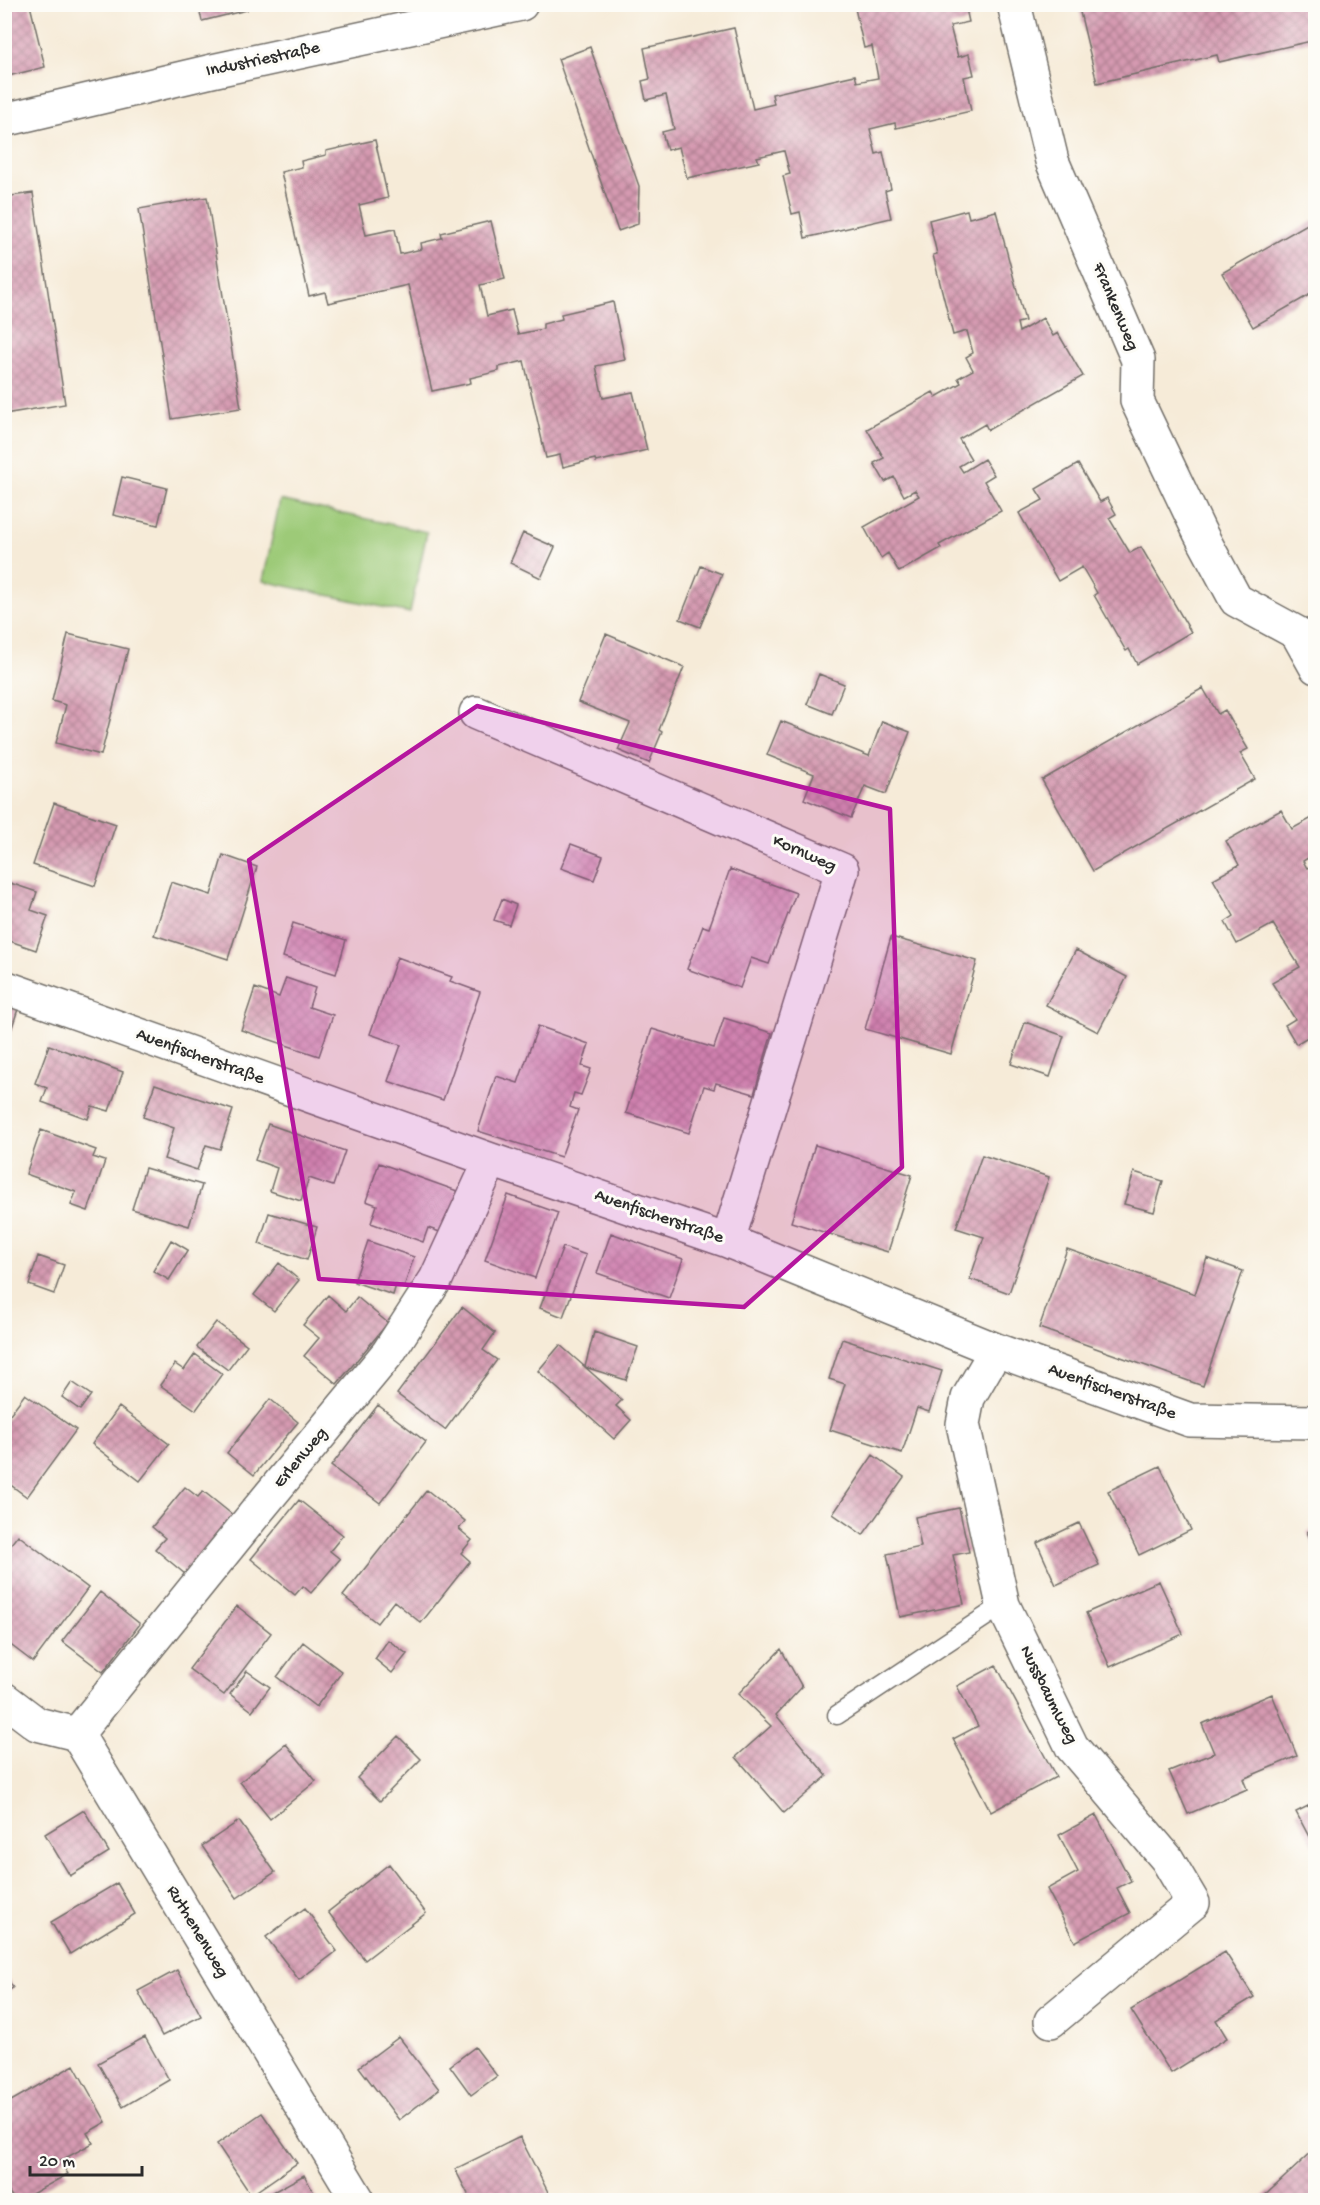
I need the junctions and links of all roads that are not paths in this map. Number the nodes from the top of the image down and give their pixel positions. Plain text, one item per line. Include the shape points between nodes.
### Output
1 (521, 4) edge
2 (1014, 4) edge
3 (4, 120) edge
4 (1316, 667) edge
5 (476, 713) dead end
6 (4, 987) edge
7 (491, 1160) junction
8 (729, 1241) junction
9 (996, 1350) junction
10 (1316, 1422) edge
11 (1003, 1605) junction
12 (4, 1699) edge
13 (837, 1715) dead end
14 (77, 1734) junction
15 (1051, 2021) dead end
16 (358, 2200) edge

1 - 3 street, Industriestraße
2 - 4 street, Frankenweg via 1052,161 1138,360 1137,401 1236,600 1297,633
5 - 8 street, Kornweg via 842,870
6 - 7 street, Auenfischerstraße
7 - 8 street, Auenfischerstraße
7 - 14 street, Erlenweg via 436,1279 388,1353
8 - 9 street, Auenfischerstraße
9 - 10 street, Auenfischerstraße via 1190,1420
9 - 11 street, Nussbaumweg via 968,1398 963,1424
11 - 13 lane
11 - 15 street, Nussbaumweg via 1072,1747 1167,1859 1193,1903
12 - 14 street via 37,1724
14 - 16 street, Ruthenenweg

